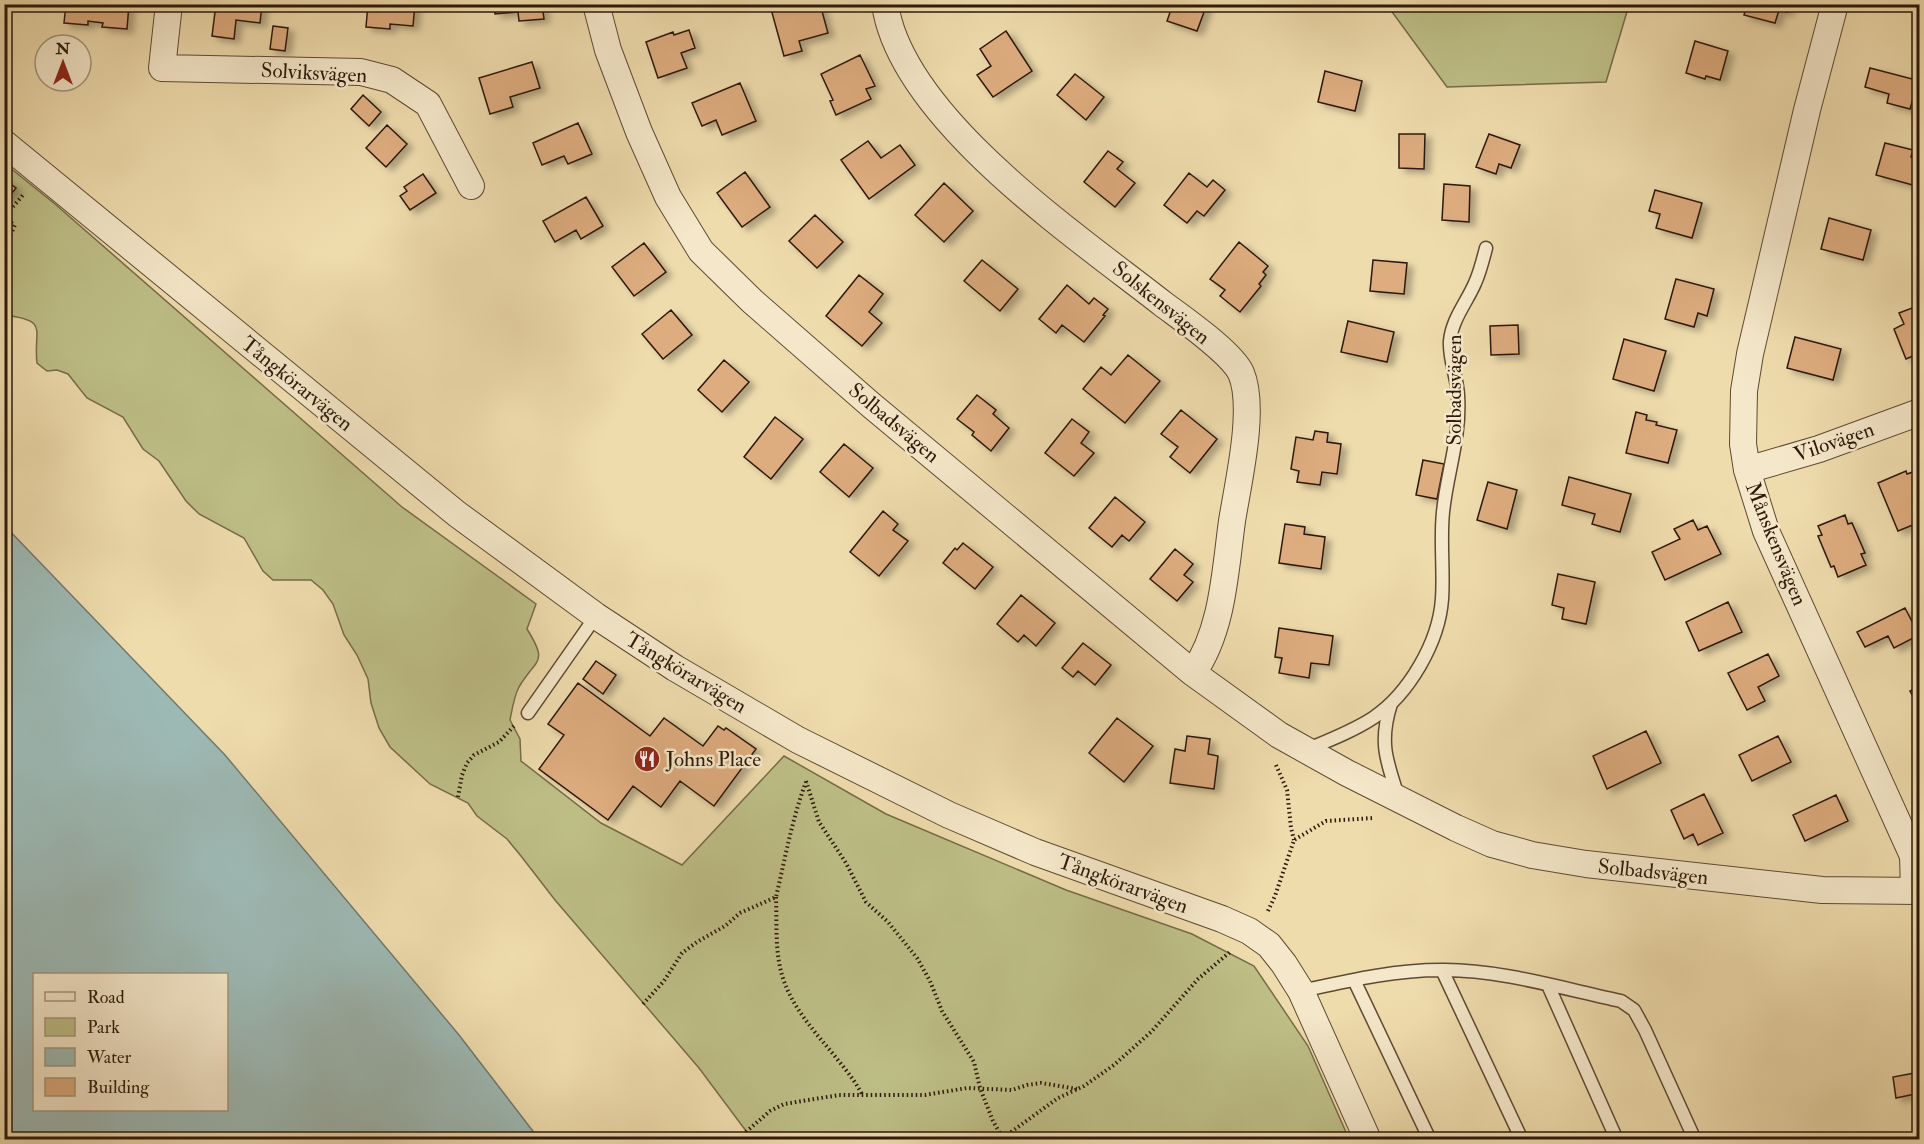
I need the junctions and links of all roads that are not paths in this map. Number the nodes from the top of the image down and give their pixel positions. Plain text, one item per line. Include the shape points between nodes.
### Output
1 (169, 4) edge
2 (596, 4) edge
3 (885, 4) edge
4 (1835, 4) edge
5 (4, 143) edge
6 (471, 186) dead end
7 (1486, 248) dead end
8 (1920, 412) edge
9 (1747, 470) junction
10 (596, 616) junction
11 (1193, 674) junction
12 (1391, 704) junction
13 (528, 713) road end
14 (1306, 750) junction
15 (1405, 803) junction
16 (1917, 891) edge
17 (1442, 970) junction
18 (1354, 980) junction
19 (1548, 986) junction
20 (1300, 991) junction
21 (1368, 1140) edge
22 (1430, 1140) edge
23 (1522, 1140) edge
24 (1617, 1140) edge
25 (1695, 1140) edge

1 - 6 street, Solviksvägen via 162,68 361,72 392,80 428,104
2 - 11 street, Solbadsvägen via 608,50 639,132 668,197 701,251 871,405
3 - 11 street, Solskensvägen via 892,35 904,59 928,96 964,138 1020,192 1225,354 1240,372 1247,418 1224,575 1212,634 1205,656
4 - 9 street, Månskensvägen via 1750,354 1742,418
5 - 10 street, Tångkörarvägen via 457,514
7 - 12 lane, Solbadsvägen via 1450,339 1458,394 1458,432 1443,511 1440,615 1424,659
8 - 9 street, Vilovägen
9 - 16 street, Månskensvägen via 1766,531 1913,855
10 - 13 lane
10 - 20 street, Tångkörarvägen via 675,668 822,753 949,815 1035,852 1250,931 1269,945
11 - 14 street, Solbadsvägen
12 - 14 lane, Solbadsvägen via 1374,718
12 - 15 lane, Solbadsvägen via 1383,738 1387,764
14 - 15 street, Solbadsvägen
15 - 16 street, Solbadsvägen via 1492,844 1532,855 1822,890
17 - 18 lane via 1386,973
17 - 19 lane via 1484,973
17 - 23 lane
18 - 20 lane
18 - 22 lane
19 - 24 lane
19 - 25 lane via 1621,1001 1634,1010
20 - 21 street, Tångkörarvägen

